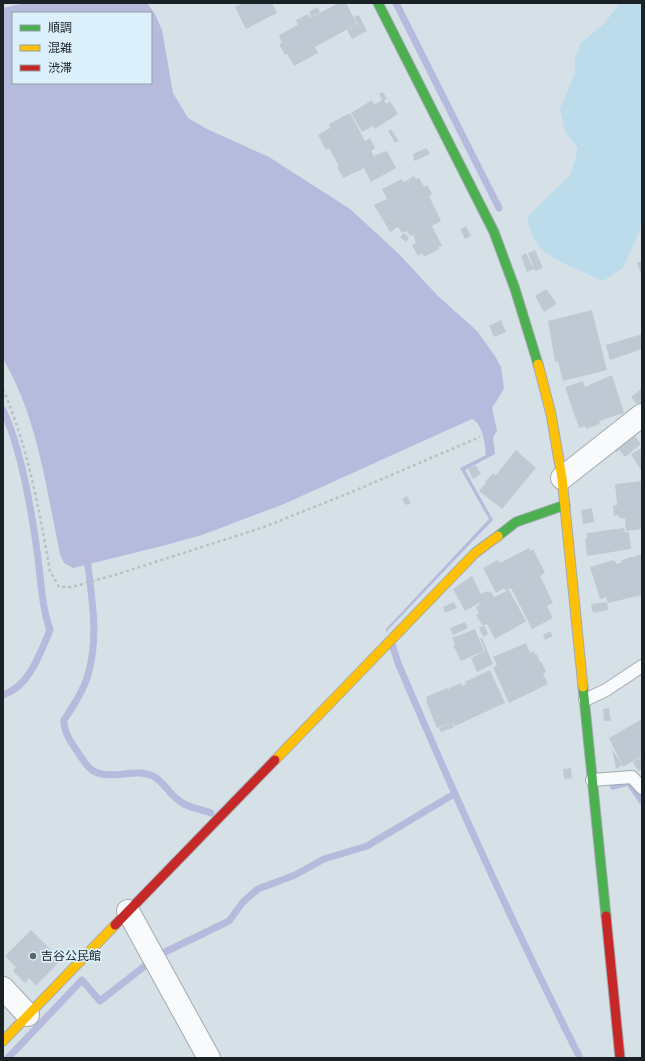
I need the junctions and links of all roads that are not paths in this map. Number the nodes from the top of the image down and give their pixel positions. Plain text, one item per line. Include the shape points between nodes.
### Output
1 (378, 3) edge
2 (642, 414) edge
3 (562, 478) junction
4 (564, 505) junction
5 (642, 666) edge
6 (585, 700) junction
7 (592, 780) junction
8 (642, 788) edge
9 (128, 911) junction
10 (3, 988) edge
11 (28, 1015) junction
12 (3, 1041) edge
13 (209, 1058) edge
14 (620, 1058) edge

1 - 3 street via 494,232 535,353 551,414
2 - 3 street
3 - 4 street
4 - 6 street
4 - 9 street via 516,522 474,554
5 - 6 lane via 606,690
6 - 7 street
7 - 8 lane via 632,777
7 - 14 street
9 - 11 street
9 - 13 street
10 - 11 street
11 - 12 street

